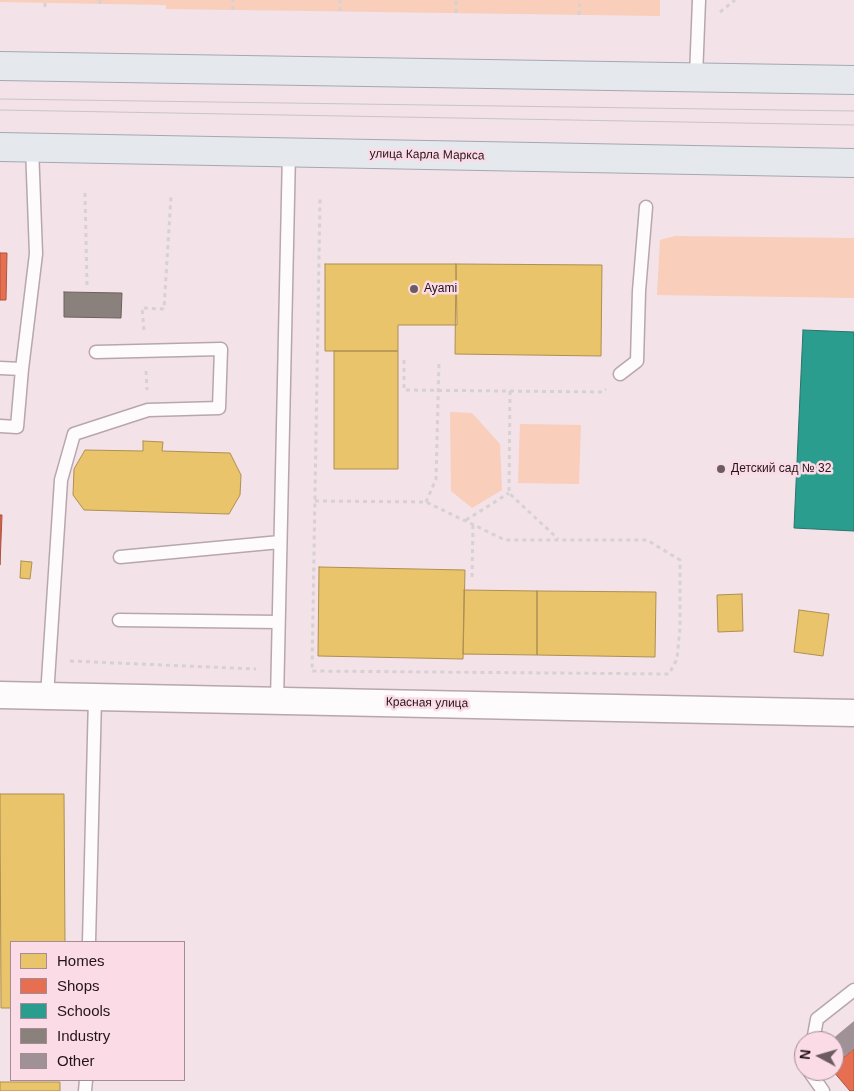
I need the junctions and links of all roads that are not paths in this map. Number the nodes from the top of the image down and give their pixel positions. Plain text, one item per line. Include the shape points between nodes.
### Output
1 (699, 0) edge
2 (0, 66) edge
3 (696, 77) junction
4 (854, 80) edge
5 (0, 147) edge
6 (32, 147) junction
7 (289, 152) junction
8 (854, 163) edge
9 (646, 207) dead end
10 (96, 352) dead end
11 (0, 368) edge
12 (22, 369) junction
13 (620, 374) road end
14 (0, 426) edge
15 (280, 542) junction
16 (120, 557) dead end
17 (119, 620) dead end
18 (278, 622) junction
19 (0, 695) edge
20 (47, 696) junction
21 (95, 697) junction
22 (277, 701) junction
23 (854, 713) edge
24 (89, 941) edge
25 (854, 990) edge
26 (816, 1031) edge

1 - 3 lane
2 - 3 main road
3 - 4 main road
5 - 6 main road, улица Карла Маркса
6 - 7 main road, улица Карла Маркса
6 - 12 lane via 36,254
7 - 8 main road, улица Карла Маркса
7 - 15 lane
9 - 13 lane via 639,290 638,361
10 - 20 lane via 221,349 218,408 148,410 74,434 60,480
11 - 12 lane
12 - 14 lane via 17,427
15 - 16 lane
15 - 18 lane
17 - 18 lane
18 - 22 lane
19 - 20 street, Красная улица
20 - 21 street, Красная улица
21 - 22 street, Красная улица
21 - 24 lane
22 - 23 street, Красная улица
25 - 26 lane via 818,1019

